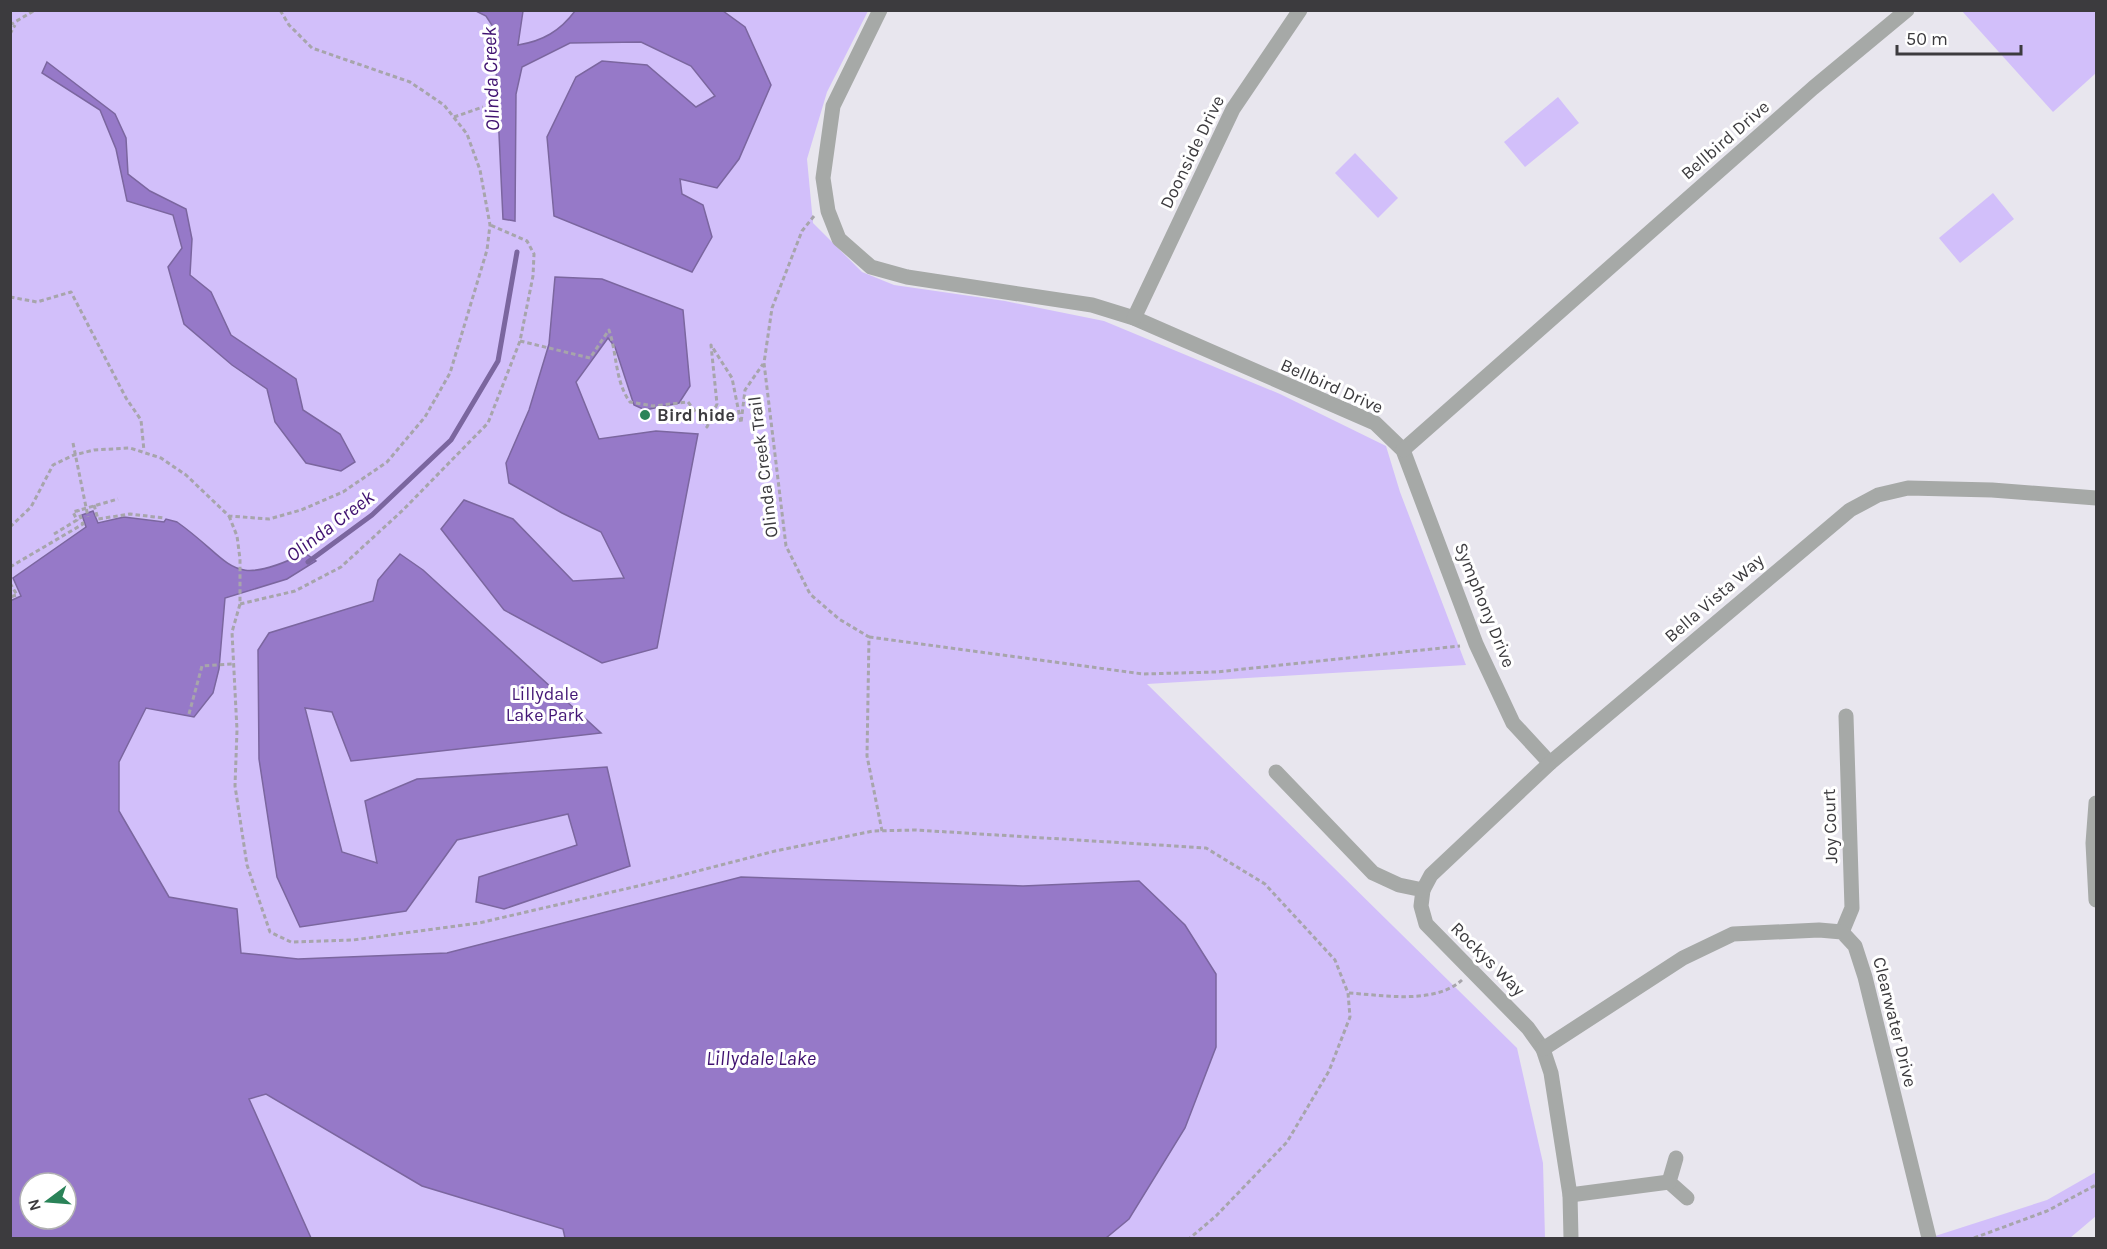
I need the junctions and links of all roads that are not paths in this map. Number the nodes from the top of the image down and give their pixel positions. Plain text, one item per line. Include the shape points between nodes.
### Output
1 (880, 10) edge
2 (1300, 10) edge
3 (1907, 10) edge
4 (1134, 318) junction
5 (1403, 450) junction
6 (2097, 498) edge
7 (1846, 716) dead end
8 (1550, 763) junction
9 (1276, 772) dead end
10 (2097, 803) edge
11 (1423, 890) junction
12 (2097, 900) edge
13 (1842, 932) junction
14 (1543, 1049) junction
15 (1676, 1158) dead end
16 (1669, 1182) junction
17 (1570, 1195) junction
18 (1687, 1198) dead end
19 (1571, 1239) edge
20 (1929, 1239) edge

1 - 4 street, Bellbird Drive via 833,106 823,178 828,211 839,239 871,267 907,277 1092,305
2 - 4 street, Doonside Drive via 1233,109
3 - 5 street, Bellbird Drive via 1813,88
4 - 5 street, Bellbird Drive via 1375,423
5 - 8 street, Symphony Drive via 1476,644 1514,723
6 - 8 street, Bella Vista Way via 1908,488 1878,495 1823,530
7 - 13 street, Joy Court via 1852,908
8 - 11 street, Bella Vista Way via 1431,875
9 - 11 street via 1373,873
10 - 12 street via 2093,843
11 - 14 street, Rockys Way via 1421,906 1426,924 1528,1028
13 - 14 street via 1733,934 1683,958
13 - 20 street, Clearwater Drive via 1855,946 1865,977
14 - 17 street, Rockys Way via 1551,1073
15 - 16 street
16 - 17 street
16 - 18 street
17 - 19 street, Rockys Way

